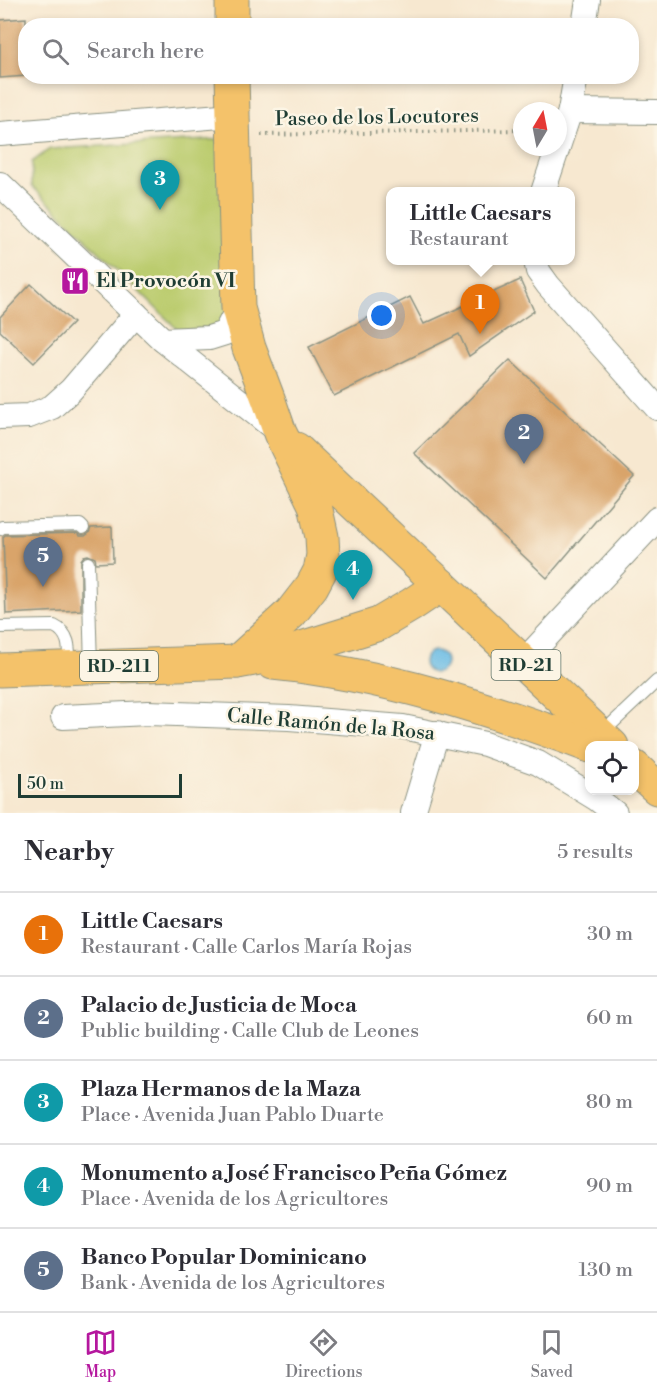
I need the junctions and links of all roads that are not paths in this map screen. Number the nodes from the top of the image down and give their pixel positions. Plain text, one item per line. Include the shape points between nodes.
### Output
1 (232, 0) edge
2 (588, 0) edge
3 (232, 18) edge
4 (585, 18) edge
5 (232, 84) edge
6 (575, 84) edge
7 (570, 111) junction
8 (657, 112) edge
9 (567, 120) edge
10 (233, 126) junction
11 (0, 134) edge
12 (555, 156) edge
13 (0, 183) edge
14 (545, 187) edge
15 (537, 265) edge
16 (238, 308) junction
17 (136, 314) junction
18 (163, 340) junction
19 (657, 408) edge
20 (0, 417) edge
21 (280, 433) junction
22 (657, 519) edge
23 (83, 528) dead end
24 (0, 529) edge
25 (88, 563) dead end
26 (441, 585) junction
27 (0, 627) edge
28 (242, 661) junction
29 (523, 662) junction
30 (80, 667) junction
31 (0, 670) edge
32 (657, 681) edge
33 (63, 717) dead end
34 (437, 733) junction
35 (596, 741) edge
36 (599, 741) edge
37 (601, 741) edge
38 (413, 813) edge
39 (615, 813) edge

1 - 3 main road
2 - 4 street
5 - 10 main road, RD-21
6 - 7 street
7 - 8 street
7 - 9 street
10 - 11 street
10 - 16 main road, RD-21
12 - 14 street
13 - 17 street
15 - 19 street via 548,285
16 - 18 street via 225,333 209,338
16 - 21 main road, RD-21
17 - 18 street
17 - 20 street via 52,407 29,416
18 - 21 street
21 - 26 main road, RD-21
21 - 28 main road via 315,505 323,555 312,586 291,613
22 - 29 street
23 - 24 lane via 68,525
25 - 30 lane
26 - 28 main road, RD-211 via 379,624 282,654
26 - 29 main road, RD-21
27 - 30 lane via 61,629
28 - 30 main road, RD-211
28 - 35 main road via 340,673 451,699
29 - 36 main road, RD-21
30 - 31 main road, RD-211
32 - 37 lane
33 - 34 street, Calle Ramón de la Rosa via 148,713 289,718
34 - 38 street
34 - 39 street, Calle Ramón de la Rosa via 486,744 538,763

